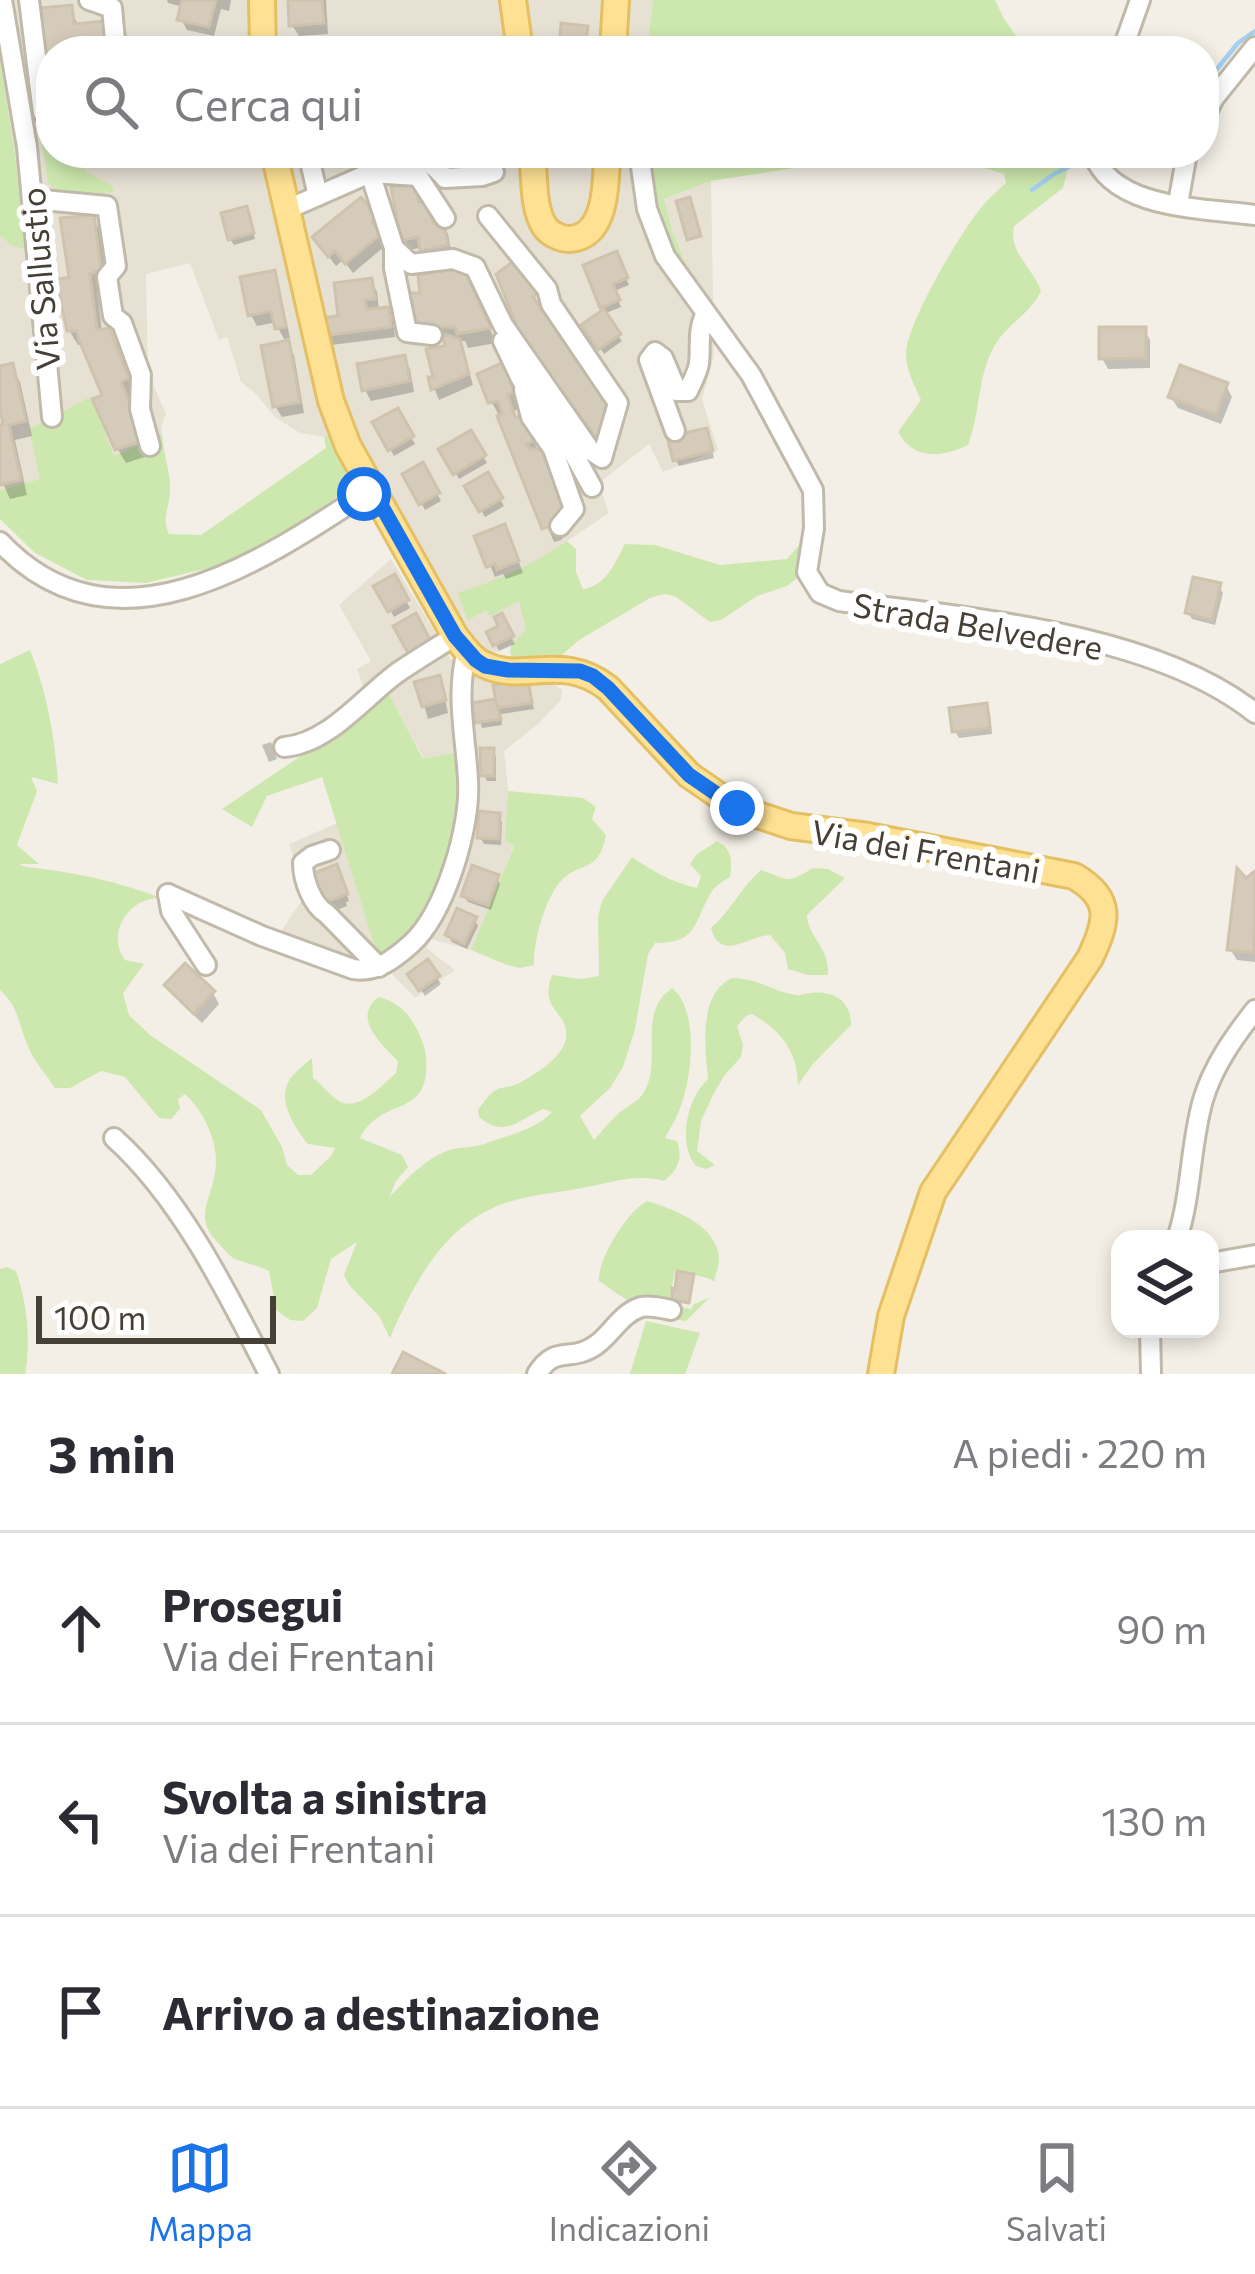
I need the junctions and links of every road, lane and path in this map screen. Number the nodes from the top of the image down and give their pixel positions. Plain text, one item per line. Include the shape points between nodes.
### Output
1 (2, 0) edge
2 (29, 0) edge
3 (88, 0) edge
4 (513, 0) edge
5 (616, 0) edge
6 (1140, 0) edge
7 (258, 4) edge
8 (1131, 27) junction
9 (115, 36) edge
10 (261, 36) edge
11 (518, 36) edge
12 (614, 36) edge
13 (1128, 36) edge
14 (1136, 36) edge
15 (1255, 47) edge
16 (36, 56) edge
17 (1219, 88) edge
18 (277, 168) edge
19 (311, 168) edge
20 (368, 168) edge
21 (379, 168) edge
22 (437, 168) edge
23 (534, 168) edge
24 (606, 168) edge
25 (641, 168) edge
26 (1101, 168) edge
27 (1184, 168) edge
28 (494, 172) dead end
29 (370, 173) junction
30 (318, 196) junction
31 (32, 200) junction
32 (1178, 204) junction
33 (285, 208) junction
34 (1255, 214) edge
35 (488, 216) dead end
36 (445, 218) dead end
37 (394, 248) junction
38 (706, 313) junction
39 (503, 325) junction
40 (432, 335) dead end
41 (521, 380) junction
42 (52, 417) dead end
43 (675, 430) dead end
44 (150, 446) dead end
45 (592, 488) dead end
46 (372, 489) junction
47 (560, 526) dead end
48 (0, 542) edge
49 (461, 643) junction
50 (1255, 713) edge
51 (284, 747) dead end
52 (331, 850) dead end
53 (206, 965) dead end
54 (371, 969) junction
55 (1255, 1010) edge
56 (114, 1138) dead end
57 (1179, 1230) edge
58 (1255, 1255) edge
59 (1219, 1261) edge
60 (671, 1310) dead end
61 (1150, 1338) edge
62 (268, 1374) edge
63 (537, 1374) edge
64 (881, 1374) edge
65 (1151, 1374) edge

1 - 31 street, Via Sallustio
2 - 16 street
3 - 9 street via 112,8
4 - 11 main road
5 - 12 main road
6 - 8 street
7 - 10 main road
8 - 13 street
8 - 14 street
15 - 17 street
18 - 33 main road
19 - 30 street
20 - 29 street
21 - 29 street
22 - 28 street via 446,178
23 - 24 main road via 544,226 565,240 600,215
25 - 38 street, Strada Belvedere via 656,236
26 - 32 street via 1123,189
27 - 32 street
29 - 30 street
29 - 36 street via 418,176
29 - 37 street
30 - 33 street
31 - 42 street, Via Sallustio
31 - 44 street via 107,206 113,316 141,375
32 - 34 street
33 - 46 main road via 331,400
35 - 39 street via 547,289 618,404 602,458
37 - 39 street via 411,264 453,259 475,267
37 - 40 street via 407,332
38 - 43 street via 700,366 688,391 677,392 663,358 655,352 649,360
38 - 50 street, Strada Belvedere via 760,389 813,490 807,572 820,593 1145,656
39 - 41 street
41 - 45 street
41 - 47 street via 574,509
46 - 48 street via 260,560 157,594 83,595 47,581
46 - 49 main road
49 - 51 street via 394,675 302,746
49 - 54 street via 464,827 440,904 421,935
49 - 64 main road, Via dei Frentani via 485,666 593,676 689,775 737,808 791,826 1074,876 1099,897 1103,929 1090,958 933,1192 890,1316
52 - 54 street via 303,862 303,870 316,908
53 - 54 street via 168,894 262,936
55 - 57 street via 1205,1094
56 - 62 street via 161,1191
58 - 59 street
60 - 63 street via 643,1306 596,1345 556,1355
61 - 65 street

